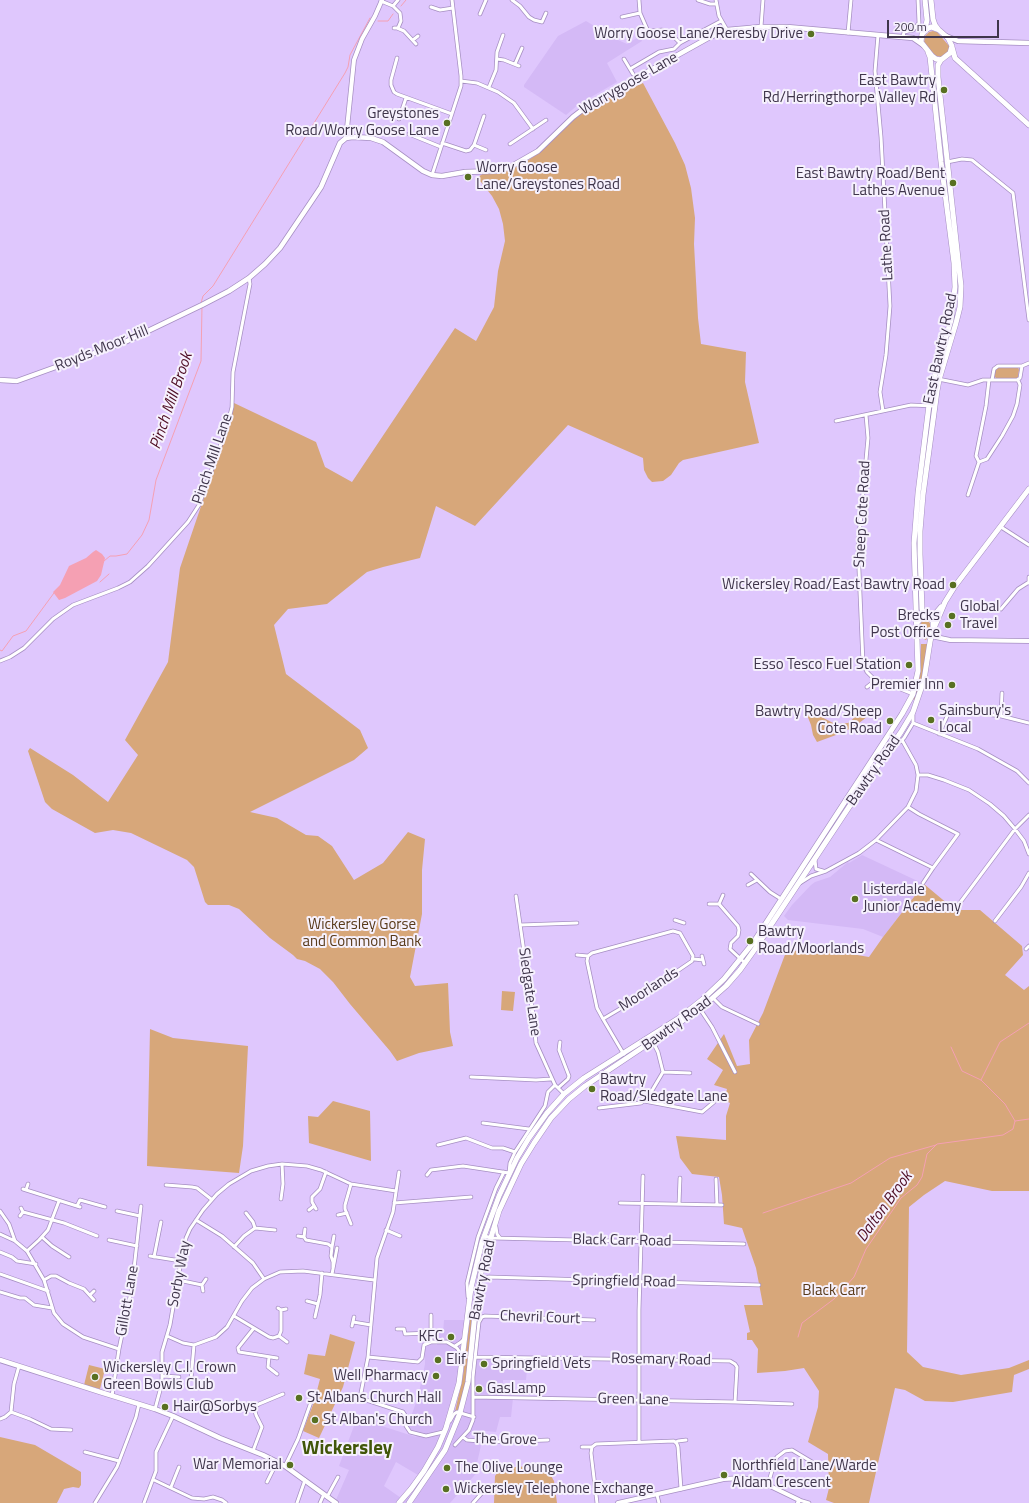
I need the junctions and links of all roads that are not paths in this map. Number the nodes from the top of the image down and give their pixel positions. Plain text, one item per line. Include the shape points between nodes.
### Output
1 (398, 0) edge
2 (452, 0) edge
3 (486, 0) edge
4 (512, 0) edge
5 (639, 0) edge
6 (698, 0) edge
7 (763, 0) edge
8 (851, 0) edge
9 (918, 0) edge
10 (925, 0) edge
11 (931, 0) edge
12 (381, 1) edge
13 (716, 2) edge
14 (393, 6) junction
15 (431, 7) dead end
16 (453, 8) junction
17 (546, 13) dead end
18 (640, 13) junction
19 (480, 14) dead end
20 (622, 17) dead end
21 (721, 21) junction
22 (761, 27) junction
23 (727, 30) junction
24 (939, 30) junction
25 (923, 32) junction
26 (848, 33) junction
27 (503, 35) dead end
28 (878, 35) junction
29 (418, 36) dead end
30 (945, 36) junction
31 (903, 37) junction
32 (913, 38) junction
33 (413, 40) junction
34 (958, 41) junction
35 (680, 43) junction
36 (1029, 43) edge
37 (416, 44) dead end
38 (923, 46) junction
39 (952, 46) junction
40 (522, 48) dead end
41 (928, 52) junction
42 (398, 58) dead end
43 (955, 58) junction
44 (497, 59) junction
45 (943, 59) junction
46 (624, 60) dead end
47 (515, 64) junction
48 (519, 66) dead end
49 (630, 69) junction
50 (633, 74) dead end
51 (876, 78) junction
52 (860, 80) dead end
53 (461, 81) junction
54 (489, 87) junction
55 (406, 98) junction
56 (452, 114) junction
57 (484, 116) dead end
58 (398, 119) dead end
59 (546, 120) dead end
60 (1029, 125) edge
61 (533, 129) junction
62 (409, 134) dead end
63 (346, 138) junction
64 (442, 142) junction
65 (510, 144) dead end
66 (474, 145) junction
67 (441, 147) junction
68 (486, 150) dead end
69 (944, 162) junction
70 (432, 175) junction
71 (249, 278) junction
72 (1029, 320) edge
73 (1029, 363) edge
74 (1022, 366) junction
75 (936, 379) junction
76 (0, 380) edge
77 (991, 380) junction
78 (1018, 380) junction
79 (931, 405) junction
80 (883, 411) junction
81 (866, 415) junction
82 (836, 421) dead end
83 (979, 462) junction
84 (1029, 489) edge
85 (968, 495) dead end
86 (1001, 527) junction
87 (1029, 546) edge
88 (1029, 576) edge
89 (1029, 583) edge
90 (945, 602) junction
91 (1005, 605) junction
92 (1001, 609) dead end
93 (1009, 609) dead end
94 (929, 617) junction
95 (917, 623) junction
96 (933, 628) junction
97 (925, 641) junction
98 (1029, 642) edge
99 (0, 661) edge
100 (876, 680) junction
101 (867, 687) dead end
102 (1002, 693) dead end
103 (913, 694) junction
104 (913, 712) junction
105 (1001, 716) junction
106 (1029, 723) edge
107 (913, 724) junction
108 (939, 734) junction
109 (885, 740) junction
110 (902, 740) junction
111 (894, 744) junction
112 (918, 775) junction
113 (1029, 783) edge
114 (908, 807) junction
115 (1029, 815) edge
116 (1015, 829) junction
117 (958, 834) junction
118 (963, 836) dead end
119 (876, 840) junction
120 (1029, 854) edge
121 (816, 857) junction
122 (933, 868) junction
123 (826, 870) junction
124 (1029, 873) edge
125 (751, 874) dead end
126 (757, 880) junction
127 (923, 883) dead end
128 (748, 885) dead end
129 (798, 885) junction
130 (723, 895) dead end
131 (516, 896) dead end
132 (781, 899) junction
133 (710, 904) dead end
134 (719, 904) junction
135 (956, 908) dead end
136 (676, 920) dead end
137 (996, 921) dead end
138 (577, 923) dead end
139 (520, 925) junction
140 (678, 931) junction
141 (1029, 946) edge
142 (1026, 949) dead end
143 (577, 955) dead end
144 (588, 956) junction
145 (702, 956) dead end
146 (694, 959) junction
147 (740, 960) junction
148 (745, 963) junction
149 (713, 998) junction
150 (700, 1009) junction
151 (603, 1019) junction
152 (758, 1024) dead end
153 (560, 1042) dead end
154 (653, 1042) junction
155 (623, 1053) junction
156 (636, 1053) junction
157 (617, 1065) junction
158 (600, 1068) junction
159 (663, 1072) junction
160 (735, 1072) dead end
161 (690, 1073) dead end
162 (471, 1077) dead end
163 (551, 1079) junction
164 (556, 1086) junction
165 (564, 1094) junction
166 (644, 1102) junction
167 (714, 1102) dead end
168 (599, 1108) dead end
169 (483, 1123) dead end
170 (529, 1130) junction
171 (438, 1145) dead end
172 (515, 1152) junction
173 (282, 1164) junction
174 (326, 1172) junction
175 (399, 1172) dead end
176 (507, 1173) junction
177 (427, 1175) dead end
178 (643, 1176) dead end
179 (680, 1178) dead end
180 (716, 1178) dead end
181 (28, 1184) dead end
182 (351, 1184) junction
183 (166, 1185) dead end
184 (396, 1192) junction
185 (471, 1197) dead end
186 (281, 1199) dead end
187 (59, 1200) junction
188 (211, 1200) junction
189 (394, 1203) junction
190 (620, 1203) dead end
191 (643, 1204) junction
192 (679, 1204) junction
193 (717, 1205) junction
194 (722, 1205) dead end
195 (141, 1206) dead end
196 (105, 1207) dead end
197 (21, 1208) dead end
198 (309, 1210) dead end
199 (0, 1211) edge
200 (117, 1211) dead end
201 (22, 1212) junction
202 (246, 1213) dead end
203 (347, 1213) junction
204 (338, 1215) dead end
205 (20, 1216) dead end
206 (140, 1216) junction
207 (52, 1220) junction
208 (196, 1220) junction
209 (161, 1222) dead end
210 (351, 1224) dead end
211 (488, 1224) junction
212 (495, 1225) junction
213 (255, 1228) junction
214 (305, 1229) dead end
215 (275, 1230) dead end
216 (386, 1230) junction
217 (0, 1234) edge
218 (97, 1236) dead end
219 (298, 1236) dead end
220 (334, 1236) dead end
221 (400, 1236) dead end
222 (484, 1236) junction
223 (42, 1237) junction
224 (304, 1237) junction
225 (490, 1238) junction
226 (500, 1238) junction
227 (109, 1240) dead end
228 (15, 1241) junction
229 (642, 1242) junction
230 (744, 1244) dead end
231 (137, 1246) junction
232 (234, 1247) junction
233 (332, 1247) junction
234 (337, 1248) dead end
235 (27, 1251) junction
236 (0, 1252) edge
237 (69, 1257) dead end
238 (181, 1261) junction
239 (36, 1264) junction
240 (482, 1267) junction
241 (334, 1268) junction
242 (322, 1273) junction
243 (0, 1274) edge
244 (332, 1274) junction
245 (489, 1277) junction
246 (206, 1279) dead end
247 (264, 1279) junction
248 (44, 1280) junction
249 (178, 1280) junction
250 (374, 1280) junction
251 (479, 1282) junction
252 (640, 1282) junction
253 (202, 1285) junction
254 (759, 1285) dead end
255 (48, 1291) junction
256 (94, 1291) dead end
257 (203, 1291) dead end
258 (0, 1292) edge
259 (90, 1295) junction
260 (94, 1300) dead end
261 (306, 1301) dead end
262 (469, 1303) junction
263 (318, 1304) junction
264 (52, 1308) junction
265 (278, 1308) dead end
266 (286, 1309) dead end
267 (281, 1310) junction
268 (431, 1315) dead end
269 (234, 1316) junction
270 (485, 1316) joint
271 (354, 1317) dead end
272 (315, 1318) dead end
273 (594, 1320) dead end
274 (353, 1322) junction
275 (371, 1325) junction
276 (352, 1326) dead end
277 (254, 1328) junction
278 (397, 1329) dead end
279 (431, 1333) junction
280 (167, 1336) junction
281 (279, 1336) junction
282 (465, 1336) junction
283 (287, 1342) dead end
284 (431, 1342) junction
285 (194, 1345) junction
286 (455, 1346) junction
287 (120, 1349) junction
288 (269, 1357) junction
289 (368, 1357) junction
290 (277, 1358) dead end
291 (462, 1358) junction
292 (475, 1358) junction
293 (0, 1360) edge
294 (639, 1360) junction
295 (19, 1366) junction
296 (277, 1374) dead end
297 (163, 1376) junction
298 (179, 1377) dead end
299 (191, 1379) dead end
300 (282, 1394) dead end
301 (112, 1396) junction
302 (474, 1398) junction
303 (638, 1400) junction
304 (311, 1402) dead end
305 (735, 1402) junction
306 (139, 1404) junction
307 (792, 1404) dead end
308 (155, 1409) junction
309 (12, 1412) junction
310 (460, 1413) junction
311 (173, 1416) junction
312 (467, 1416) junction
313 (474, 1417) junction
314 (0, 1418) edge
315 (458, 1420) junction
316 (446, 1429) junction
317 (64, 1430) junction
318 (71, 1430) dead end
319 (435, 1435) junction
320 (64, 1436) dead end
321 (463, 1437) junction
322 (548, 1440) dead end
323 (686, 1440) dead end
324 (639, 1442) junction
325 (676, 1442) junction
326 (455, 1445) dead end
327 (438, 1447) junction
328 (582, 1447) dead end
329 (592, 1447) junction
330 (253, 1451) junction
331 (85, 1452) dead end
332 (119, 1461) junction
333 (277, 1462) junction
334 (812, 1462) dead end
335 (285, 1466) junction
336 (179, 1467) dead end
337 (338, 1477) dead end
338 (154, 1480) junction
339 (306, 1480) junction
340 (267, 1482) dead end
341 (768, 1485) junction
342 (171, 1487) junction
343 (681, 1489) junction
344 (481, 1494) dead end
345 (657, 1495) junction
346 (326, 1496) junction
347 (799, 1502) edge
348 (95, 1503) edge
349 (144, 1503) edge
350 (226, 1503) edge
351 (297, 1503) edge
352 (320, 1503) edge
353 (336, 1503) edge
354 (399, 1503) edge
355 (409, 1503) edge
356 (472, 1503) edge
357 (597, 1503) edge
358 (618, 1503) edge
359 (659, 1503) edge
360 (808, 1503) edge

1 - 14 street
2 - 16 street
3 - 19 street
4 - 17 street via 529,17 542,22
5 - 18 street
6 - 13 street via 710,4
7 - 22 street
8 - 26 street
9 - 31 street via 919,23 913,30 904,32
10 - 25 main road via 927,20
11 - 24 main road via 933,19
12 - 14 street
12 - 63 street via 354,60
13 - 21 street
14 - 33 street via 401,18 396,28 404,31
15 - 16 street via 440,10
16 - 53 street
18 - 20 street
18 - 35 street via 649,31 662,30
21 - 23 street
21 - 35 street
22 - 23 main road, Worrygoose Lane
22 - 26 main road, Worrygoose Lane
23 - 70 main road, Worrygoose Lane via 590,104 538,151 510,167 492,172
24 - 25 main road via 930,27
24 - 30 main road
25 - 32 main road, Worrygoose Lane
25 - 38 main road via 920,40
26 - 28 main road, Worrygoose Lane
27 - 44 street
28 - 31 main road, Worrygoose Lane
28 - 51 street, Lathe Road
29 - 33 street
30 - 34 main road
30 - 39 main road
31 - 32 main road, Worrygoose Lane
32 - 38 main road
33 - 37 street
34 - 36 main road
34 - 39 main road
35 - 49 street via 674,50 659,52
38 - 41 main road
39 - 43 main road
39 - 45 main road via 950,53
40 - 47 street
41 - 45 main road via 936,59
41 - 69 main road, East Bawtry Road
42 - 55 street via 390,80 395,93
43 - 45 main road
43 - 60 main road
44 - 47 street
44 - 54 street via 496,70
45 - 69 main road, East Bawtry Road via 938,65 937,72
46 - 49 street
47 - 48 street
49 - 50 street
51 - 52 street
51 - 80 street, Lathe Road via 890,306 880,392
53 - 54 street
53 - 56 street
54 - 61 street via 514,103
55 - 56 street
55 - 58 street
56 - 64 street
57 - 66 street
59 - 61 street
61 - 65 street
62 - 67 street
63 - 70 main road via 371,138 383,142
63 - 71 main road, Royds Moor Hill via 340,143 314,200 280,248
64 - 66 street via 466,151
64 - 67 street
66 - 68 street
67 - 70 street
69 - 72 street via 972,160 1013,193
69 - 75 main road, East Bawtry Road via 955,292 951,320
71 - 76 main road, Royds Moor Hill via 201,306 126,342 17,381
71 - 99 street, Pinch Mill Lane via 233,372 232,407 201,499 188,522 130,582 73,605 53,619 24,648
73 - 74 street
74 - 77 street via 998,366 994,369
74 - 78 street
75 - 77 street via 968,385
75 - 79 main road, East Bawtry Road
77 - 78 street
77 - 83 street via 976,456
78 - 83 street via 1020,385 1017,404 1012,416 987,459
79 - 80 street via 911,405
79 - 94 main road, East Bawtry Road via 920,531 922,609
79 - 95 main road, East Bawtry Road via 914,531
80 - 81 street
81 - 82 street
81 - 100 street, Sheep Cote Road via 868,438 858,546 863,663 867,672
83 - 85 street
84 - 86 main road
86 - 87 street
86 - 90 main road
88 - 89 street
89 - 91 street via 1018,589
90 - 94 main road
90 - 96 main road, Bawtry Road
91 - 92 street
91 - 93 street
94 - 95 main road via 922,617
94 - 96 main road via 933,621
95 - 97 main road, Bawtry Road
96 - 97 main road, Bawtry Road
97 - 98 street
97 - 103 main road, Bawtry Road
97 - 104 main road, Bawtry Road via 924,680
100 - 101 street
100 - 103 street
102 - 105 street
103 - 109 main road, Bawtry Road
104 - 107 street
104 - 111 main road, Bawtry Road
105 - 106 street
105 - 108 street via 952,710
107 - 108 street
107 - 110 street
108 - 113 street via 978,749 1017,772
109 - 111 main road via 888,745
109 - 132 main road, Bawtry Road
110 - 111 street
110 - 112 street via 916,765
111 - 121 main road, Bawtry Road
112 - 114 street via 916,791
112 - 116 street via 928,775 969,790 990,804
114 - 117 street
114 - 119 street
115 - 116 street
116 - 120 street
116 - 135 street
117 - 118 street
117 - 122 street
119 - 122 street
119 - 123 street via 859,853
121 - 123 street via 816,869
121 - 129 main road, Bawtry Road
122 - 127 street
123 - 129 street
124 - 137 street
125 - 126 street
126 - 128 street
126 - 132 street
129 - 148 main road, Bawtry Road
130 - 134 street
131 - 139 street, Sledgate Lane
132 - 147 main road, Bawtry Road
133 - 134 street
134 - 147 street via 738,926 738,936 731,943 730,949
136 - 140 street via 683,923
138 - 139 street
139 - 163 street, Sledgate Lane via 536,1043
140 - 144 street
140 - 146 street, Moorlands
141 - 142 street
143 - 144 street
144 - 151 street, Moorlands via 597,1008
145 - 146 street, Moorlands via 704,962
146 - 151 street, Moorlands
147 - 148 street
147 - 155 main road, Bawtry Road via 703,999 679,1018
148 - 149 main road, Bawtry Road
149 - 150 main road, Bawtry Road
149 - 152 street via 722,1007
150 - 154 main road, Bawtry Road
150 - 160 street
151 - 155 street, Moorlands
153 - 164 street, Bawtry Road via 559,1050 569,1076 568,1080
154 - 156 main road, Bawtry Road
154 - 159 street
155 - 156 street
155 - 158 main road, Bawtry Road
156 - 157 main road, Bawtry Road
157 - 158 main road via 614,1062
157 - 212 main road, Bawtry Road via 576,1094 551,1118 519,1169
158 - 165 main road, Bawtry Road
159 - 161 street
159 - 166 street
162 - 163 street
163 - 164 street, Sledgate Lane
164 - 165 street
164 - 170 street, Bawtry Road via 548,1092 545,1106
165 - 176 main road, Bawtry Road via 547,1113
166 - 167 street via 702,1112
166 - 168 street
169 - 170 street
170 - 172 street, Bawtry Road
171 - 172 street via 466,1138 492,1148
172 - 176 street, Bawtry Road
173 - 174 street, Sorby Way via 306,1166
173 - 186 street
173 - 188 street, Sorby Way via 244,1175
174 - 182 street, Sorby Way
174 - 198 street via 320,1189 312,1197 315,1208
175 - 184 street
176 - 177 street via 463,1166 431,1170
176 - 211 main road, Bawtry Road
176 - 262 street, Bawtry Road via 496,1188 473,1257 467,1289
178 - 191 street
179 - 192 street
180 - 193 street
181 - 187 street via 24,1190
182 - 184 street, Sorby Way
182 - 203 street via 346,1201
183 - 188 street via 197,1188
184 - 189 street
185 - 189 street
187 - 196 street via 79,1206 80,1200
187 - 207 street
188 - 208 street, Sorby Way
189 - 216 street
190 - 191 street
191 - 192 street
191 - 229 street
192 - 193 street
193 - 194 street
195 - 206 street, Gillott Lane
197 - 201 street
199 - 228 street
200 - 206 street
201 - 205 street
201 - 207 street
202 - 213 street via 254,1222
203 - 204 street
203 - 210 street
206 - 231 street, Gillott Lane
207 - 218 street
207 - 223 street
208 - 232 street via 222,1236
208 - 238 street, Sorby Way via 186,1238
209 - 238 street via 152,1256
211 - 212 main road
211 - 222 main road, Bawtry Road
212 - 225 main road, Bawtry Road
212 - 226 street
213 - 215 street
213 - 232 street
214 - 224 street
216 - 221 street
216 - 250 street via 378,1251
217 - 228 street
219 - 224 street
220 - 233 street
222 - 225 street, Black Carr Road
222 - 262 main road, Bawtry Road
223 - 235 street
223 - 237 street
224 - 233 street via 306,1240
225 - 226 street, Black Carr Road
225 - 240 main road, Bawtry Road
226 - 229 street, Black Carr Road
227 - 231 street
228 - 235 street
229 - 230 street, Black Carr Road
229 - 252 street
231 - 287 street, Gillott Lane
232 - 247 street via 253,1263
233 - 241 street
234 - 241 street
235 - 239 street
236 - 239 street via 17,1260
238 - 249 street, Sorby Way
239 - 248 street
240 - 245 street
240 - 251 main road, Bawtry Road
241 - 244 street
242 - 244 street
242 - 247 street via 289,1271
242 - 263 street
243 - 255 street
244 - 250 street
245 - 251 street, Springfield Road
245 - 252 street, Springfield Road
246 - 253 street
247 - 269 street via 248,1293
248 - 255 street
248 - 259 street via 56,1276 80,1287
249 - 253 street
249 - 280 street, Sorby Way
250 - 275 street
251 - 310 main road, Bawtry Road via 468,1382
252 - 254 street, Springfield Road
252 - 294 street
253 - 257 street
255 - 264 street
256 - 259 street
258 - 264 street via 25,1298 34,1305
259 - 260 street
261 - 263 street
262 - 282 main road, Bawtry Road
263 - 272 street
264 - 287 street via 58,1319 77,1334
265 - 267 street
266 - 267 street
267 - 281 street
268 - 279 street
269 - 277 street
269 - 285 street via 220,1335
270 - 273 street, Chevril Court
270 - 292 street, Bawtry Road via 479,1322
271 - 274 street
274 - 275 street
274 - 276 street
275 - 289 street
277 - 281 street via 269,1337
277 - 288 street via 238,1348 239,1352
278 - 279 street via 404,1329 405,1334
279 - 284 street
280 - 285 street
280 - 297 street, Sorby Way via 162,1358
281 - 283 street
282 - 286 street via 462,1342
282 - 291 main road, Bawtry Road
284 - 286 street via 447,1342
284 - 289 street via 424,1345 422,1358 418,1362
285 - 299 street
286 - 291 street via 460,1350
287 - 301 street, Gillott Lane
288 - 290 street
288 - 296 street via 268,1367
289 - 319 street via 359,1397 403,1412 410,1432 426,1436
291 - 316 main road, Bawtry Road via 459,1383
292 - 294 street, Rosemary Road
292 - 302 street, Bawtry Road via 472,1384
293 - 295 main road
294 - 303 street
294 - 305 street, Rosemary Road via 730,1360 737,1367
295 - 301 main road
295 - 309 street via 15,1378
297 - 298 street
297 - 308 street, Sorby Way
300 - 330 street via 254,1407 262,1427
301 - 306 main road
302 - 303 street, Green Lane
302 - 313 street, Bawtry Road
303 - 305 street, Green Lane
303 - 324 street
304 - 335 street
305 - 307 street, Green Lane
306 - 308 main road
306 - 332 street
308 - 311 main road
309 - 314 street
309 - 317 street via 51,1429
310 - 312 street
310 - 315 main road, Bawtry Road
310 - 316 street, Bawtry Road via 454,1414
311 - 330 main road
311 - 338 street via 156,1452
312 - 313 street
312 - 315 street
313 - 321 street, Bawtry Road via 472,1425
315 - 355 main road, Bawtry Road via 441,1457
316 - 319 street
316 - 327 main road, Bawtry Road
317 - 318 street
317 - 320 street
319 - 327 street
321 - 322 street, The Grove via 467,1440 492,1442
321 - 326 street, Bawtry Road
323 - 325 street
324 - 325 street
324 - 329 street via 596,1444
325 - 343 street
327 - 354 main road, Bawtry Road via 418,1480
328 - 329 street
329 - 357 street via 591,1460
330 - 333 main road
331 - 332 street
332 - 348 street
333 - 335 main road
333 - 340 street
334 - 341 street via 792,1450 785,1451 776,1457
335 - 339 main road
336 - 342 street
337 - 346 street
338 - 342 street
338 - 349 street
339 - 346 main road
339 - 351 street
341 - 343 street via 750,1479 733,1478
341 - 347 street
342 - 350 street via 192,1498 213,1498
343 - 345 street
344 - 356 street
345 - 358 street
345 - 359 street
346 - 352 street
346 - 353 main road
347 - 360 street

